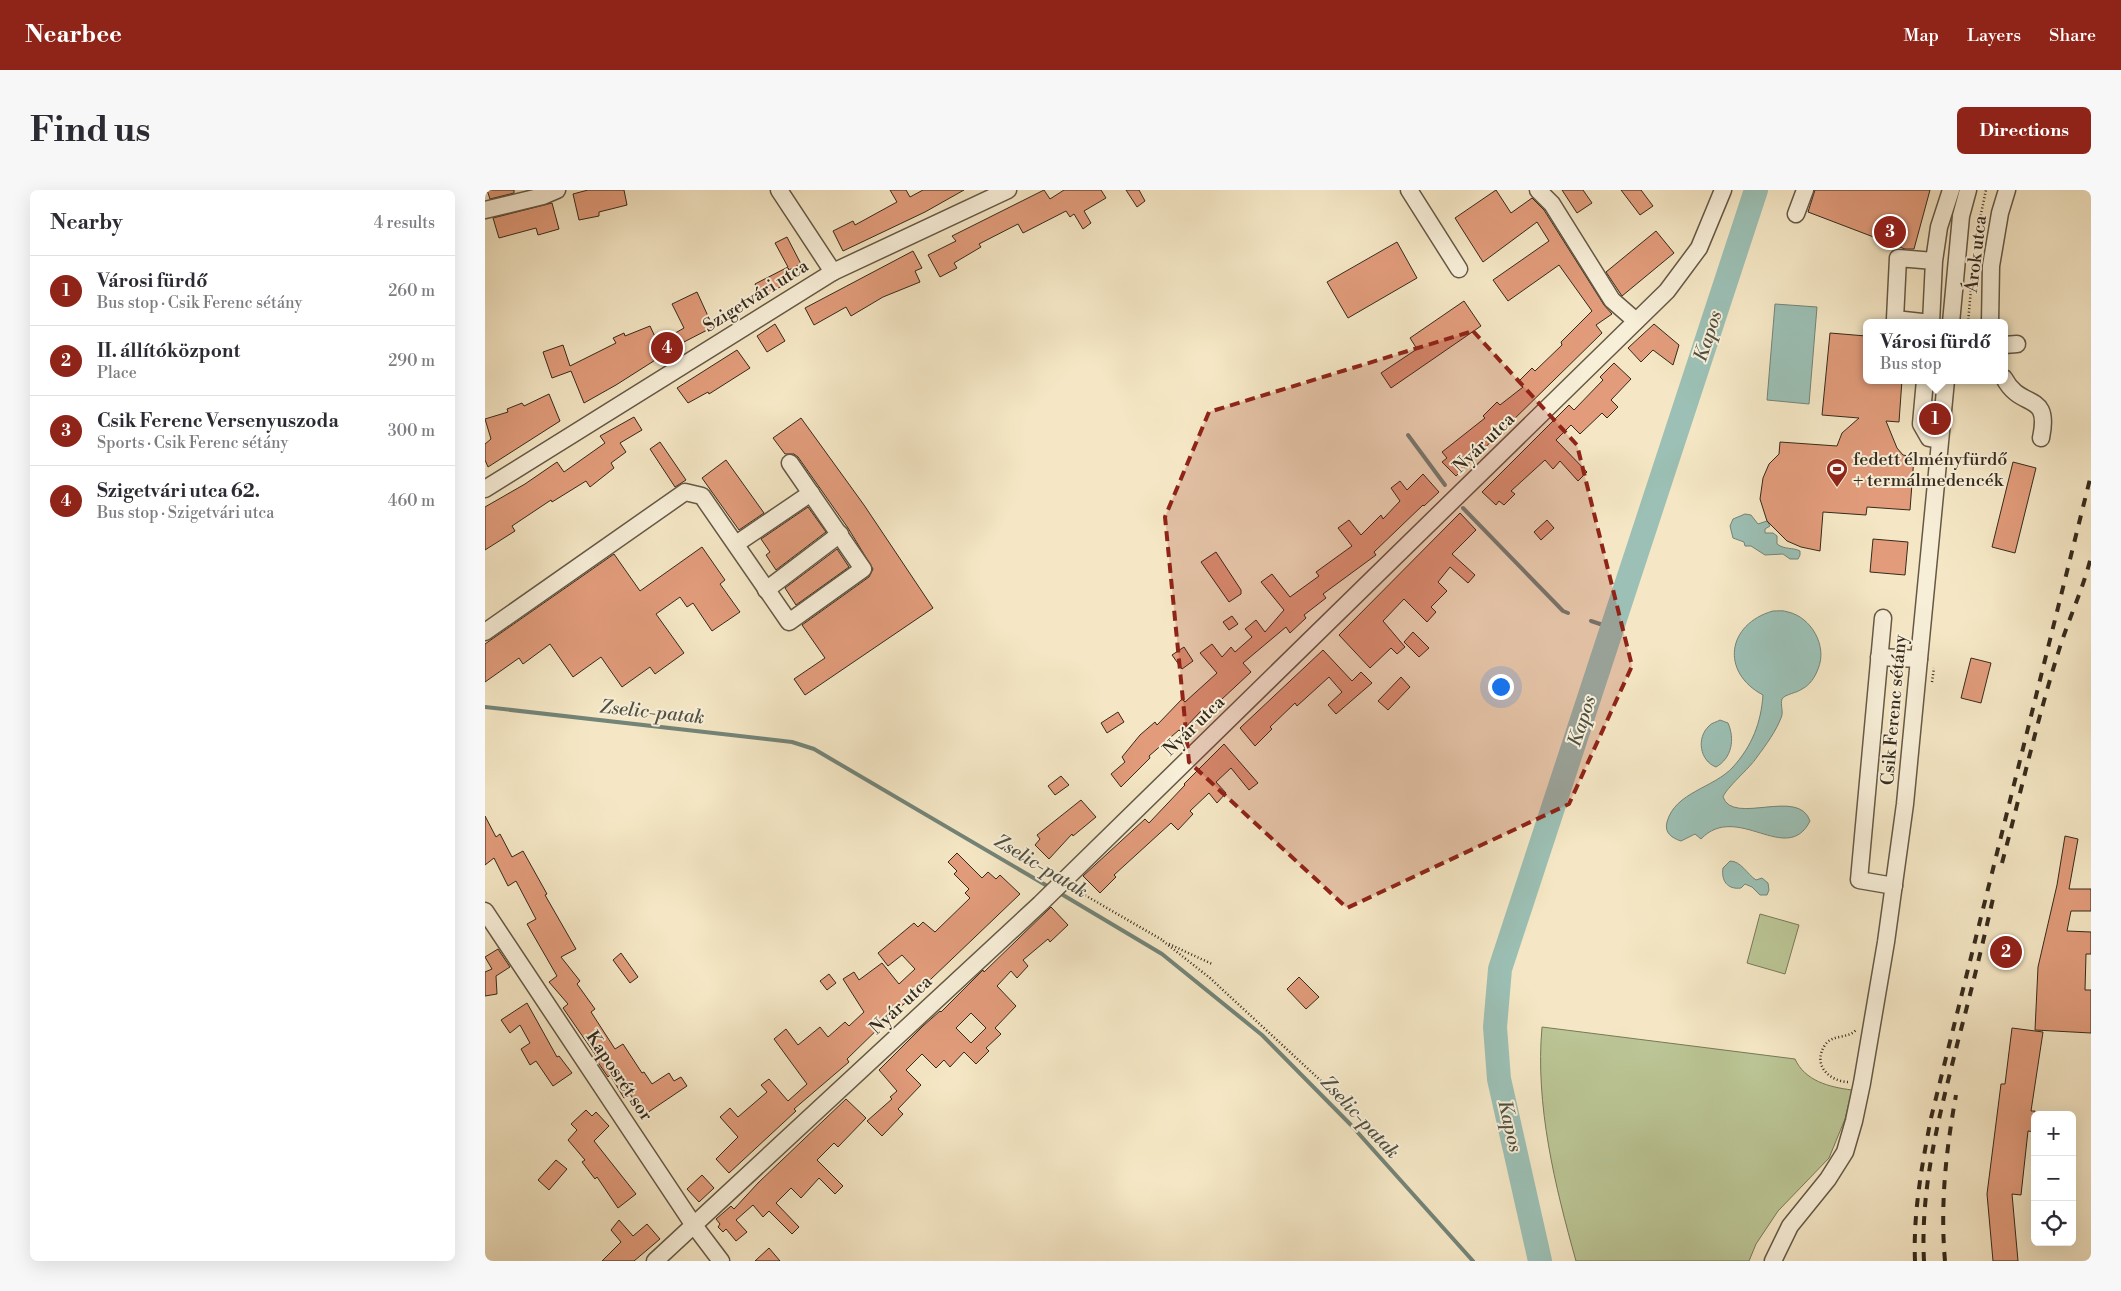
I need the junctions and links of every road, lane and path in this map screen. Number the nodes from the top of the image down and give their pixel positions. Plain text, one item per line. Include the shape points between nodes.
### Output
1 (557, 190) edge
2 (779, 190) edge
3 (1008, 190) edge
4 (1409, 190) edge
5 (1539, 190) edge
6 (1723, 190) edge
7 (1805, 190) edge
8 (1951, 190) edge
9 (1968, 190) edge
10 (1986, 190) edge
11 (2007, 190) edge
12 (485, 210) edge
13 (1796, 214) dead end
14 (1934, 261) junction
15 (1459, 269) dead end
16 (833, 272) junction
17 (1895, 319) edge
18 (1931, 319) edge
19 (1951, 319) edge
20 (1968, 319) edge
21 (1990, 319) edge
22 (1637, 322) junction
23 (2008, 383) edge
24 (1925, 384) edge
25 (1946, 384) edge
26 (2041, 438) dead end
27 (1939, 440) junction
28 (790, 462) dead end
29 (485, 489) edge
30 (811, 493) junction
31 (840, 534) junction
32 (736, 544) junction
33 (766, 590) junction
34 (1883, 618) dead end
35 (485, 632) edge
36 (1879, 657) junction
37 (1919, 659) junction
38 (1059, 884) junction
39 (1894, 886) junction
40 (485, 911) edge
41 (1163, 941) junction
42 (1212, 964) dead end
43 (1858, 1026) dead end
44 (1862, 1083) junction
45 (1333, 1092) dead end
46 (693, 1224) junction
47 (655, 1261) edge
48 (721, 1261) edge
49 (1773, 1261) edge

1 - 12 street
2 - 16 street
3 - 16 street, Szigetvári utca
4 - 15 street
5 - 22 street via 1552,204 1612,300
6 - 22 street, Nyár utca via 1699,248 1667,291
7 - 13 street
8 - 14 street via 1939,228
9 - 19 street via 1961,216
10 - 20 path via 1975,242
11 - 21 street, Árok utca via 1991,266
14 - 17 street via 1898,258
14 - 18 street
16 - 29 street, Szigetvári utca
22 - 38 street, Nyár utca
23 - 26 street via 2017,394 2042,410
24 - 27 street via 1921,424 1929,438
25 - 27 street, Csik Ferenc sétány
27 - 37 street, Csik Ferenc sétány
28 - 30 street
30 - 31 street
30 - 32 street
31 - 33 street
31 - 33 street via 863,569 789,622
32 - 33 street
32 - 35 street via 702,496 685,492
34 - 36 street
36 - 37 street
36 - 39 street via 1859,880
37 - 39 street, Csik Ferenc sétány
38 - 41 path
38 - 46 street, Nyár utca
39 - 44 street, Csik Ferenc sétány
40 - 46 street, Kaposrét sor
41 - 42 path
41 - 45 path via 1210,978
43 - 44 path via 1854,1032 1826,1043 1820,1064 1832,1079
44 - 49 street, Csik Ferenc sétány via 1845,1152 1790,1226
46 - 47 street, Nyár utca
46 - 48 street, Kaposrét sor

